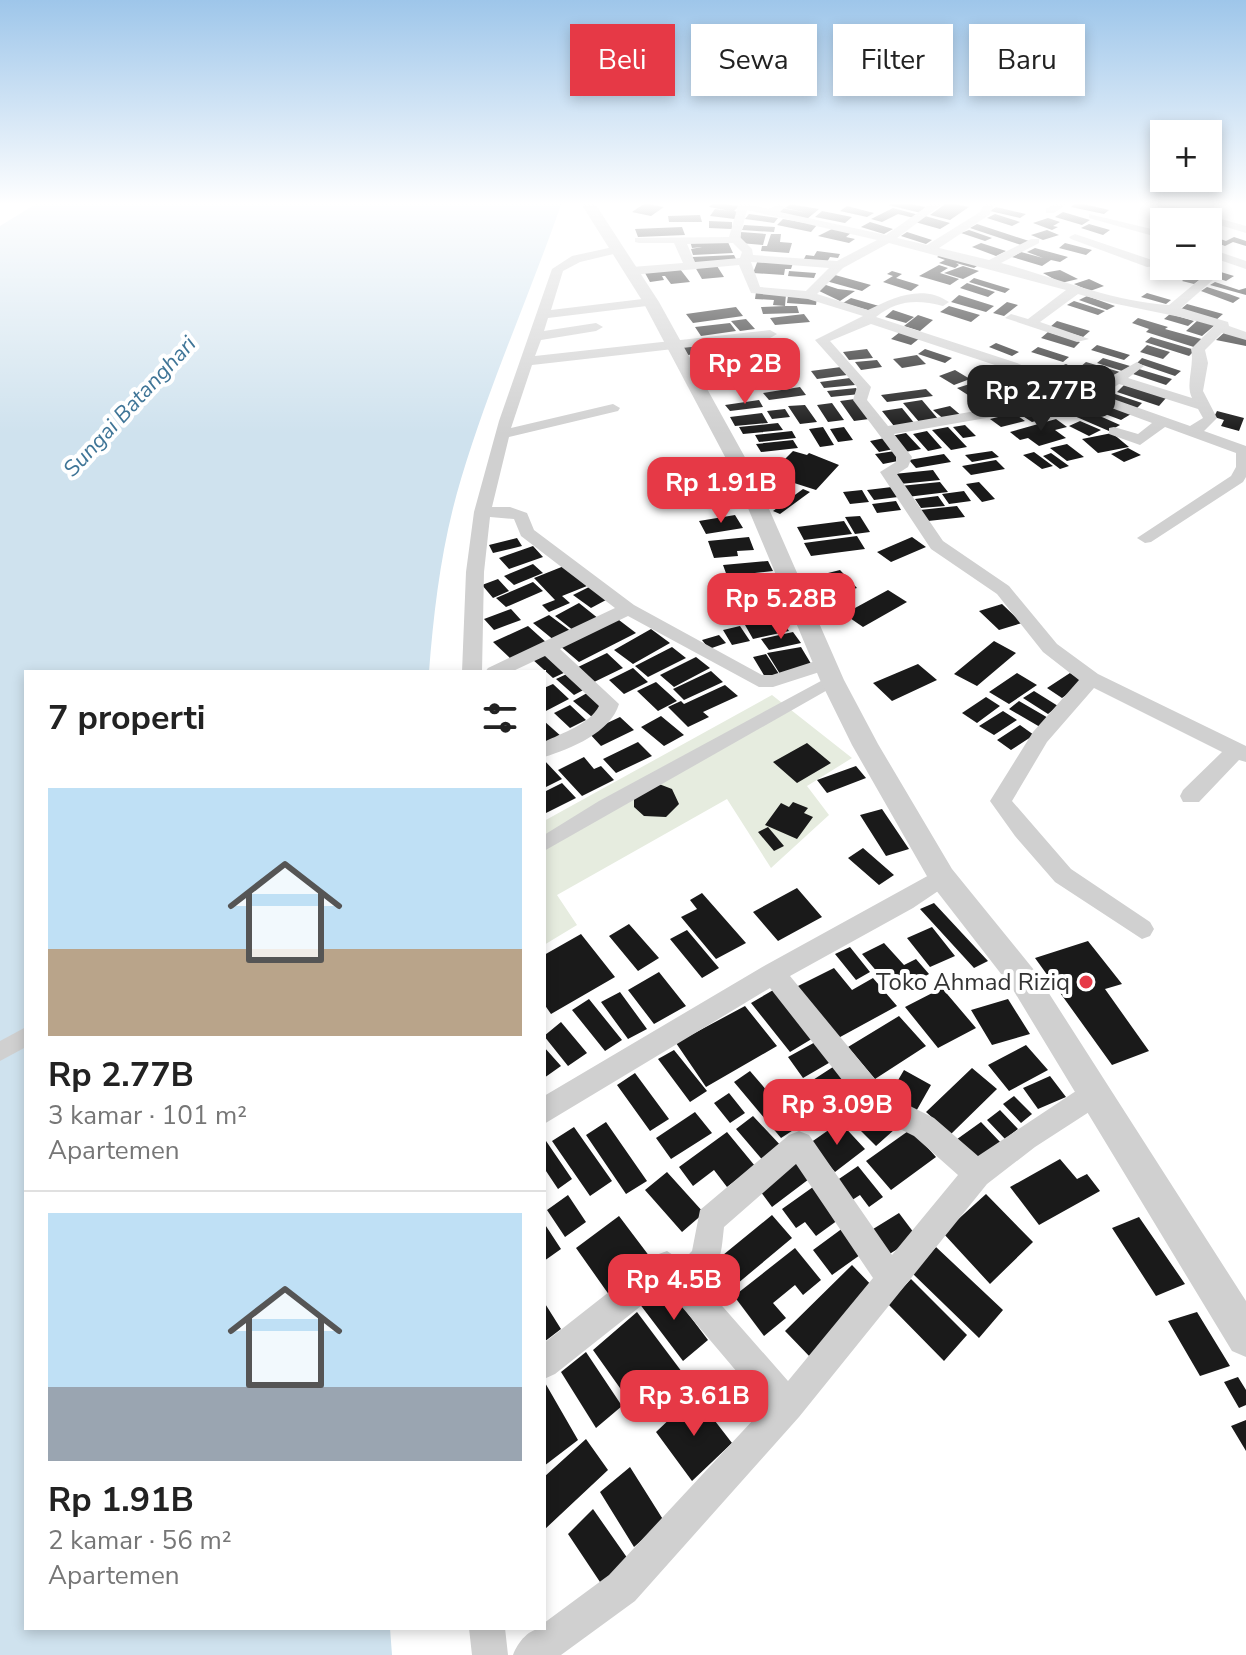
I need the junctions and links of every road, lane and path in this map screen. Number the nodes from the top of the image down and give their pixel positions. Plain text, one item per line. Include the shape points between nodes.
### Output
1 (555, 279) edge
2 (637, 279) edge
3 (751, 279) edge
4 (825, 279) edge
5 (1043, 279) edge
6 (1207, 280) edge
7 (1076, 289) junction
8 (809, 295) junction
9 (651, 302) junction
10 (943, 302) dead end
11 (1172, 309) junction
12 (544, 315) junction
13 (870, 317) junction
14 (1011, 318) dead end
15 (1031, 323) junction
16 (596, 327) dead end
17 (1220, 328) junction
18 (770, 334) dead end
19 (538, 336) junction
20 (1246, 336) edge
21 (1082, 339) dead end
22 (674, 346) junction
23 (529, 361) junction
24 (1137, 366) dead end
25 (1117, 379) junction
26 (1085, 397) junction
27 (1203, 406) junction
28 (613, 408) dead end
29 (1162, 422) junction
30 (883, 431) junction
31 (1114, 431) dead end
32 (1190, 432) junction
33 (504, 434) junction
34 (1245, 451) edge
35 (1229, 484) junction
36 (1246, 490) edge
37 (482, 512) junction
38 (1145, 538) dead end
39 (628, 609) junction
40 (547, 647) junction
41 (472, 670) edge
42 (499, 670) edge
43 (829, 672) junction
44 (1091, 679) junction
45 (546, 749) edge
46 (1241, 752) edge
47 (1191, 796) dead end
48 (546, 843) edge
49 (942, 877) junction
50 (1142, 929) dead end
51 (773, 973) junction
52 (24, 1037) edge
53 (0, 1052) edge
54 (1094, 1094) junction
55 (546, 1110) edge
56 (977, 1174) junction
57 (891, 1279) junction
58 (681, 1283) junction
59 (1246, 1337) edge
60 (546, 1361) edge
61 (788, 1406) junction
62 (487, 1630) edge
63 (490, 1655) edge
64 (531, 1655) edge

1 - 12 street
2 - 9 street
3 - 8 street via 755,290
4 - 8 street
5 - 7 street
6 - 11 street
7 - 11 street via 1139,309
7 - 15 street
8 - 13 street
9 - 12 street
9 - 22 street
10 - 13 street via 910,295
11 - 17 street via 1223,325
12 - 19 street
13 - 26 street
13 - 30 street via 822,340 864,387 860,400
14 - 15 street
15 - 21 street
16 - 19 street
17 - 20 street
17 - 27 street via 1198,349 1201,363 1195,385
18 - 22 street
19 - 23 street
22 - 23 street
22 - 43 street via 742,470
23 - 33 street
24 - 25 street
25 - 26 street
25 - 27 street
26 - 29 street
26 - 30 street
27 - 32 street via 1210,418
28 - 33 street
29 - 31 street via 1140,440
29 - 32 street
30 - 44 street via 905,461 888,470 889,476 931,538 996,583 1050,648
32 - 34 street
33 - 37 street
34 - 35 street via 1244,467
35 - 36 street
35 - 38 street
37 - 39 street via 521,516 527,532
37 - 41 street
39 - 40 street
39 - 43 street via 759,681
40 - 42 street
40 - 45 street via 609,704 606,714 581,733
43 - 48 street
43 - 49 street
44 - 46 street
44 - 50 street via 1040,737 1001,801 1067,880
46 - 47 street
49 - 51 street
49 - 54 street via 1002,949
51 - 55 street
51 - 56 street via 878,1104 924,1127
52 - 53 street
54 - 56 street
54 - 59 street
56 - 57 street
57 - 58 street via 799,1144 710,1220 706,1258
57 - 61 street
58 - 60 street via 667,1266
58 - 61 street
61 - 64 street via 622,1588
62 - 63 street

